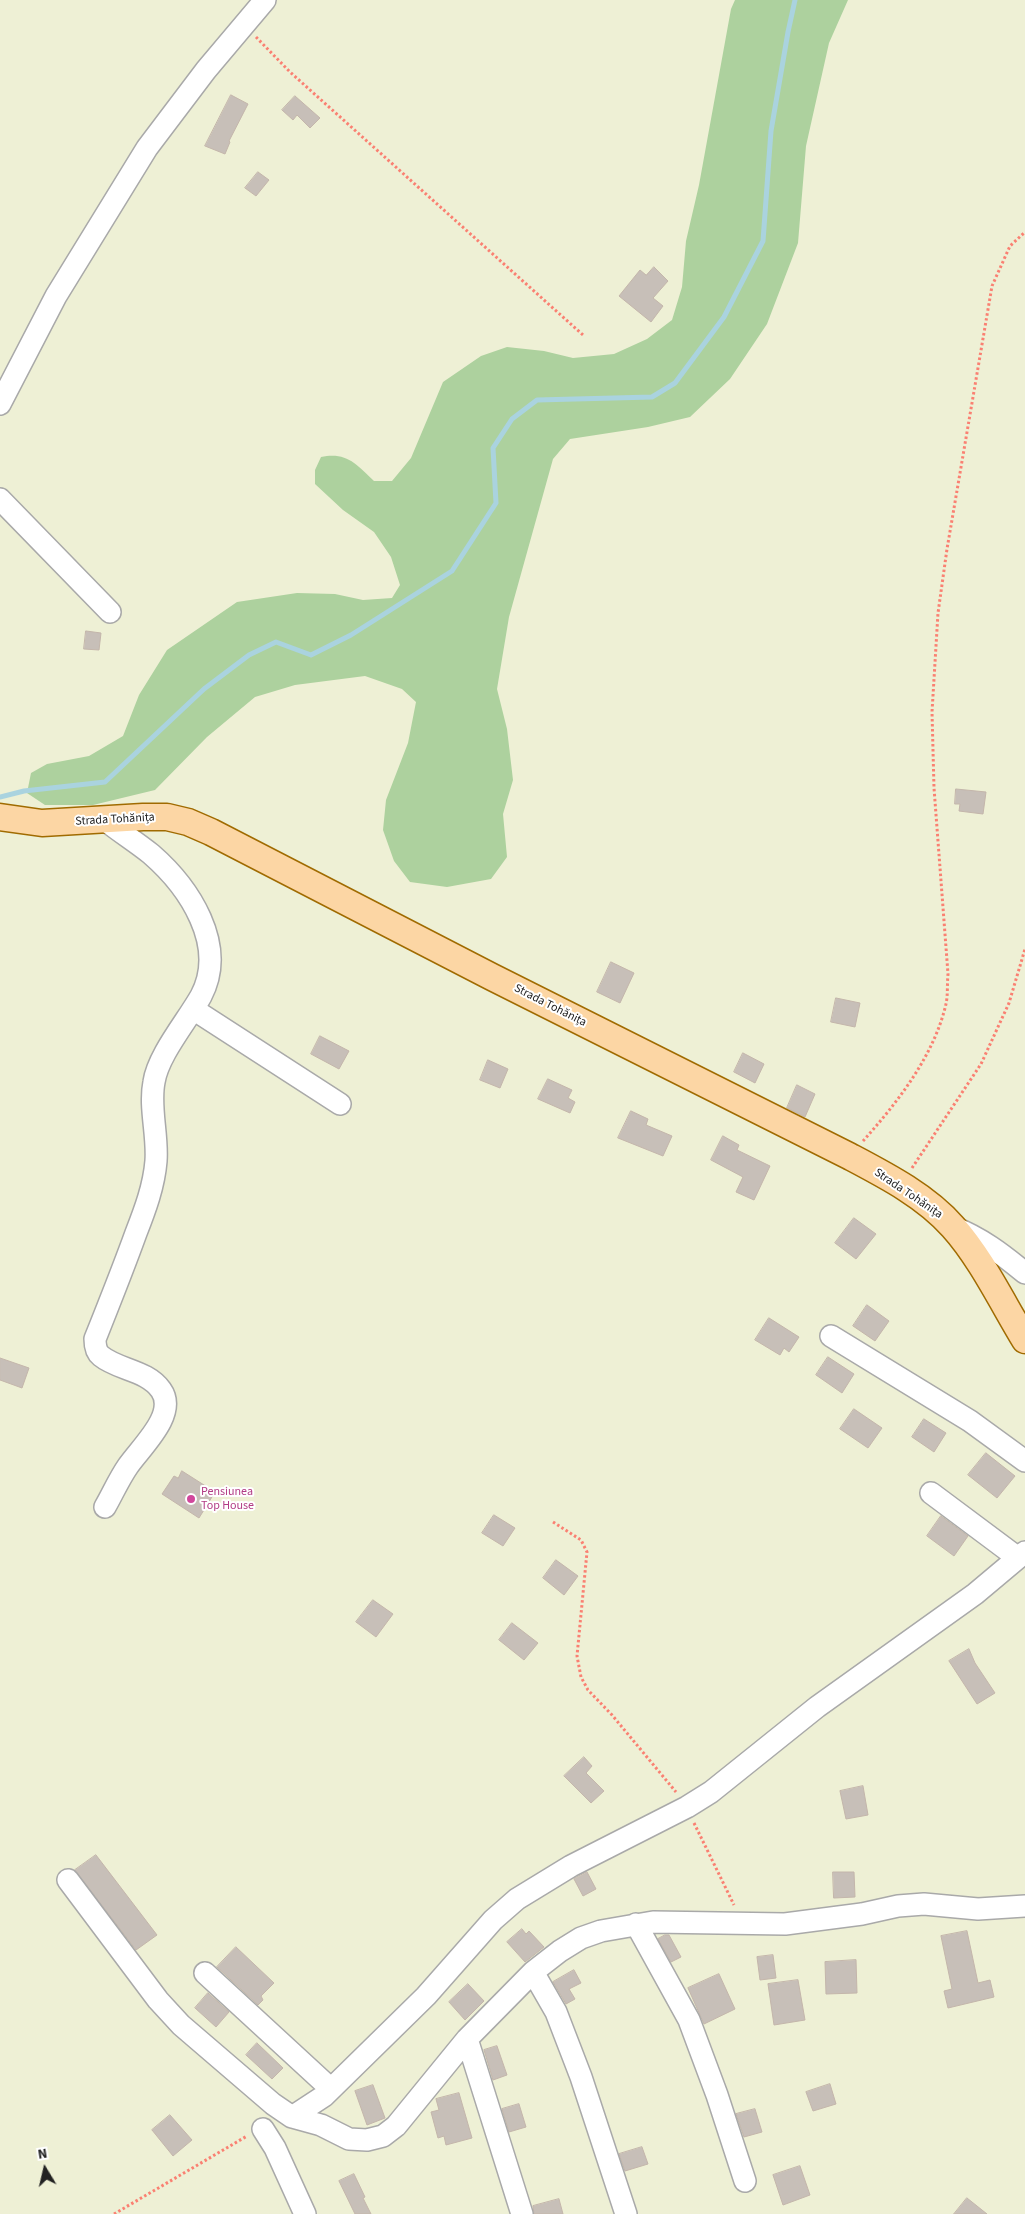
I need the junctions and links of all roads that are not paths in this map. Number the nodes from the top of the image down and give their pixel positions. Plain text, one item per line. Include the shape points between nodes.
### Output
1 (265, 0) edge
2 (0, 404) edge
3 (0, 499) edge
4 (110, 612) dead end
5 (0, 817) edge
6 (105, 820) junction
7 (193, 1009) junction
8 (340, 1104) dead end
9 (953, 1227) junction
10 (1025, 1273) edge
11 (831, 1336) dead end
12 (1025, 1340) edge
13 (1025, 1461) edge
14 (931, 1493) dead end
15 (105, 1507) dead end
16 (1022, 1555) edge
17 (68, 1880) dead end
18 (1025, 1906) edge
19 (636, 1924) junction
20 (533, 1972) junction
21 (205, 1973) dead end
22 (467, 2039) junction
23 (331, 2089) junction
24 (292, 2117) junction
25 (263, 2129) road end
26 (745, 2181) dead end
27 (305, 2214) edge
28 (522, 2214) edge
29 (626, 2214) edge

1 - 2 street via 147,148 56,296
3 - 4 street
5 - 6 main road, Strada Tohănița via 42,823
6 - 7 street via 152,855 177,882 201,918 210,946 210,962 208,978
6 - 9 main road, Strada Tohănița via 167,817 211,832 849,1156 900,1185 942,1215
7 - 8 street
7 - 15 street via 159,1064 154,1082 156,1161 150,1195 95,1339 101,1356 150,1379 166,1400 162,1421 127,1468
9 - 10 street via 993,1246
9 - 12 main road, Strada Tohănița via 969,1247
11 - 13 street via 970,1422
14 - 16 street
16 - 23 street via 975,1594 817,1707 711,1792 571,1866 517,1899 492,1920 426,1996
17 - 24 street via 158,2000 181,2025
18 - 19 street via 978,1909 924,1904 786,1924 674,1921
19 - 20 street via 581,1938
19 - 26 street via 689,2020
20 - 22 street
20 - 29 street via 564,2031
21 - 23 street
22 - 24 street via 396,2126 383,2136 368,2140 349,2139 321,2125
22 - 28 street
23 - 24 street
25 - 27 street

